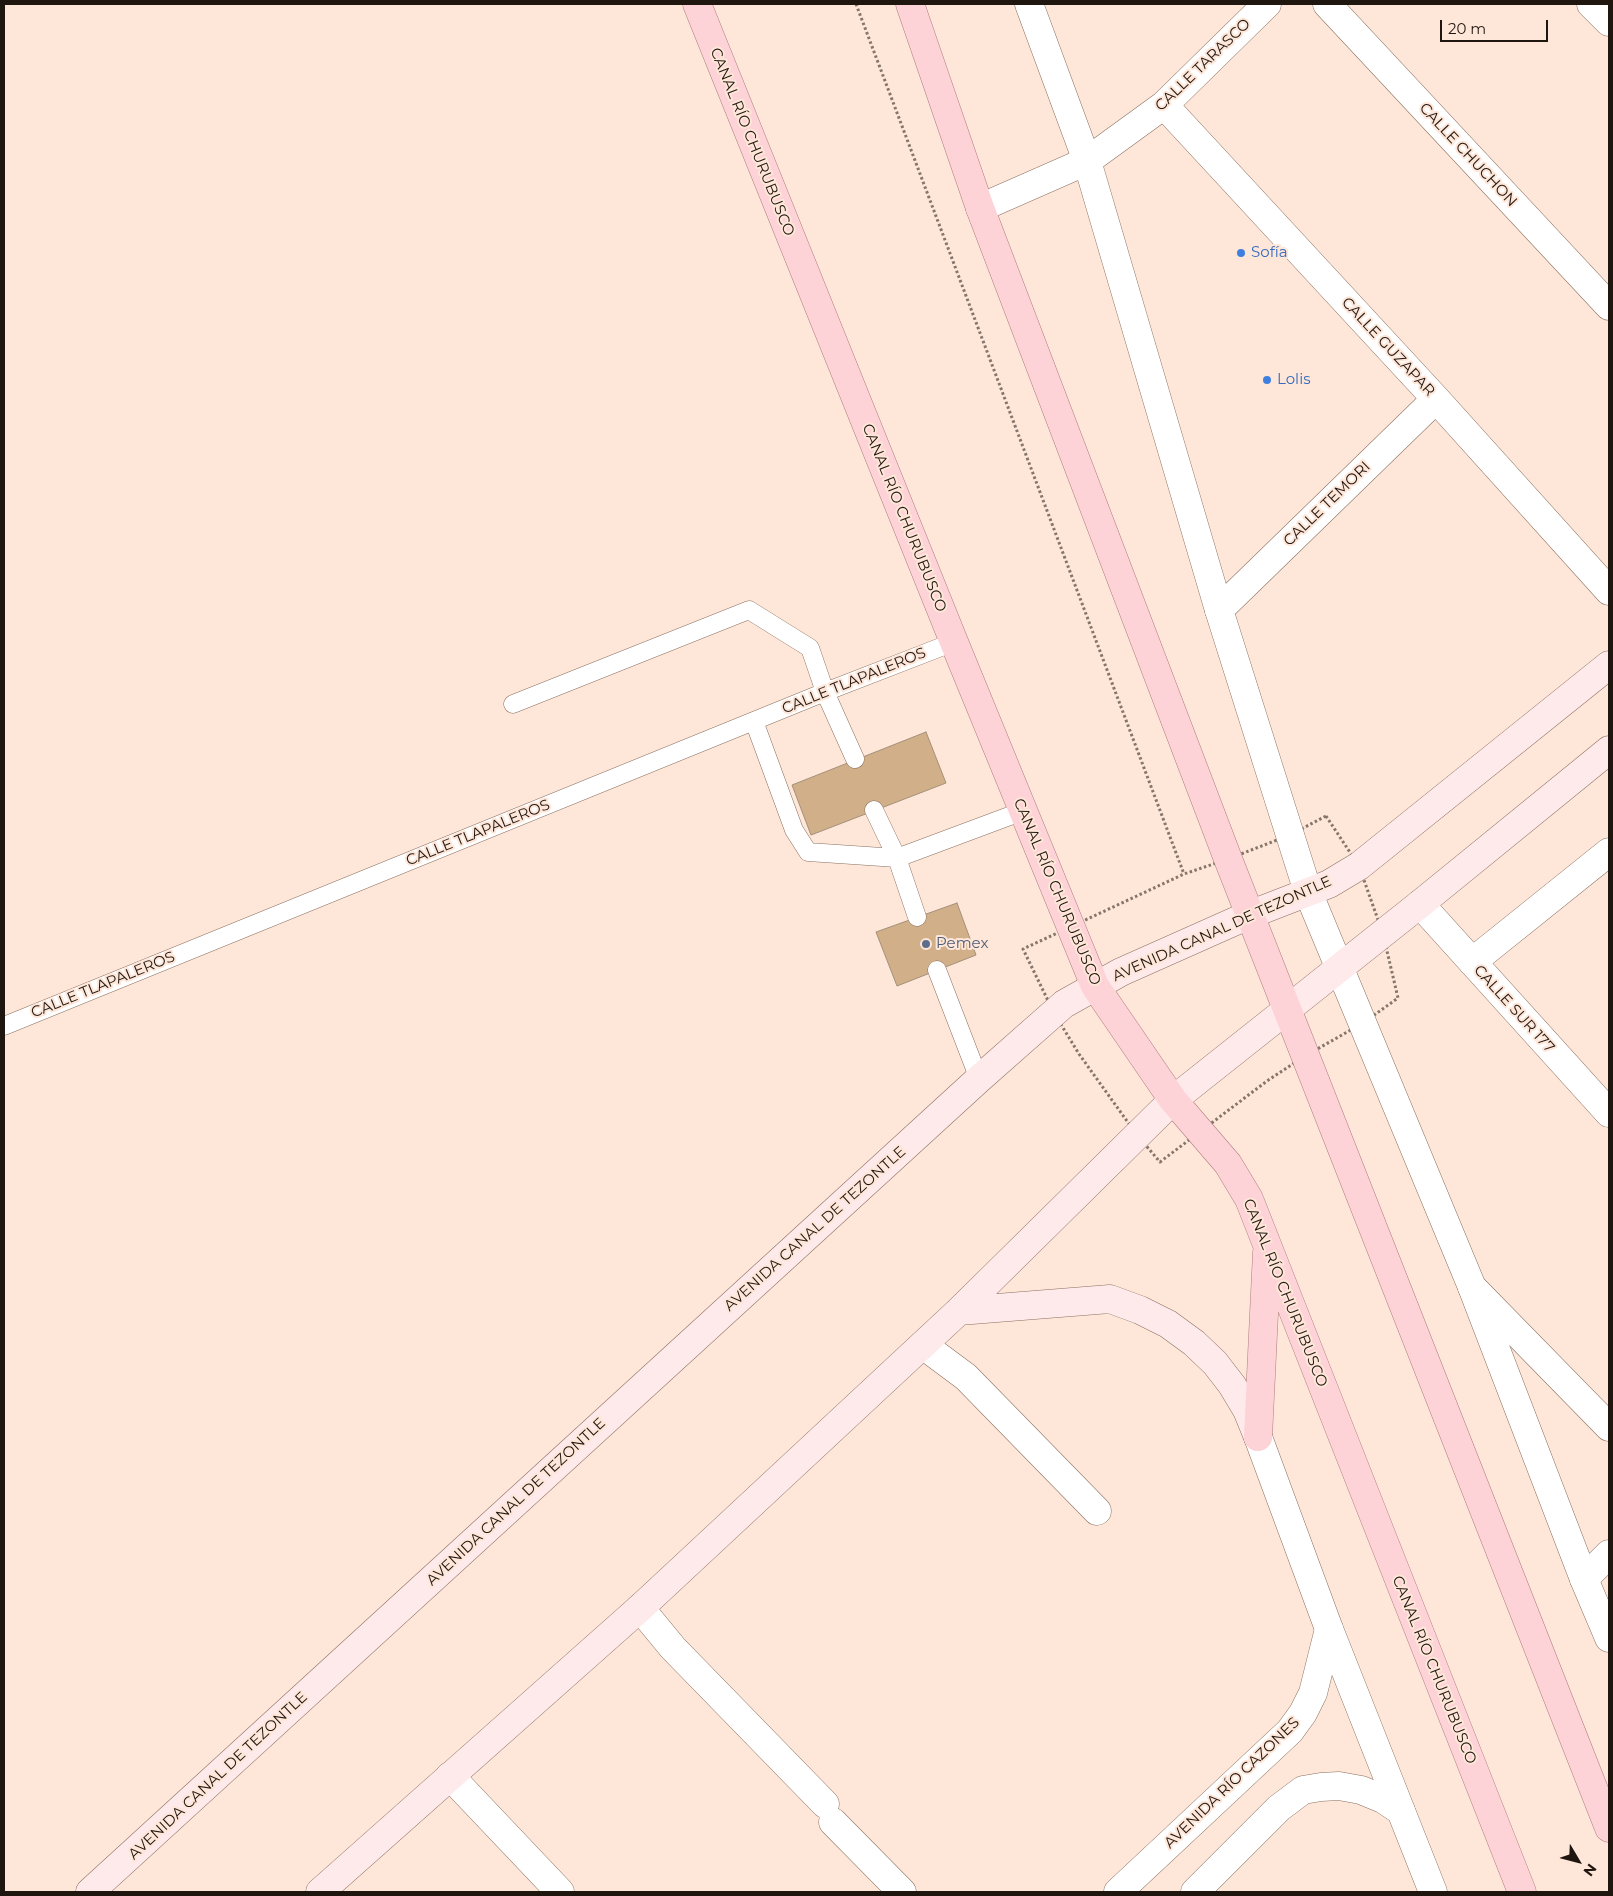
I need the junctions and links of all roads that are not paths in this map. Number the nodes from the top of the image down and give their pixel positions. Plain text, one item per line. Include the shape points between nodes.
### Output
1 (696, 4) edge
2 (910, 4) edge
3 (1029, 4) edge
4 (1267, 4) edge
5 (1326, 4) edge
6 (1591, 4) edge
7 (1609, 22) edge
8 (1164, 105) junction
9 (1087, 161) junction
10 (980, 208) junction
11 (1609, 306) edge
12 (1436, 398) junction
13 (1609, 591) edge
14 (1219, 610) junction
15 (954, 642) junction
16 (1609, 665) edge
17 (825, 692) junction
18 (513, 704) dead end
19 (754, 721) junction
20 (1609, 750) edge
21 (855, 760) dead end
22 (874, 810) dead end
23 (1023, 811) junction
24 (1609, 852) edge
25 (897, 858) junction
26 (1308, 892) junction
27 (1420, 904) junction
28 (1249, 915) junction
29 (917, 917) dead end
30 (1472, 962) junction
31 (1340, 967) junction
32 (937, 970) dead end
33 (1095, 986) junction
34 (1286, 1010) junction
35 (4, 1026) edge
36 (979, 1079) junction
37 (1173, 1100) junction
38 (1609, 1113) edge
39 (1267, 1241) junction
40 (1472, 1288) junction
41 (959, 1311) junction
42 (923, 1345) junction
43 (1609, 1427) edge
44 (1258, 1437) junction
45 (1098, 1511) dead end
46 (1609, 1554) edge
47 (1584, 1579) junction
48 (640, 1608) junction
49 (1329, 1629) junction
50 (1609, 1638) edge
51 (450, 1776) junction
52 (1401, 1811) junction
53 (1609, 1828) edge
54 (90, 1892) edge
55 (320, 1892) edge
56 (560, 1892) edge
57 (902, 1892) edge
58 (1118, 1892) edge
59 (1195, 1892) edge
60 (1433, 1892) edge
61 (1522, 1892) edge

1 - 15 main road, CANAL RÍO CHURUBUSCO
2 - 10 main road
3 - 9 street
4 - 8 street, CALLE TARASCO
5 - 11 street, CALLE CHUCHON
6 - 7 street
8 - 9 street, CALLE TARASCO
8 - 12 street, CALLE GUZAPAR
9 - 10 street, CALLE TARASCO
9 - 14 street
10 - 28 main road
12 - 13 street, CALLE GUZAPAR
12 - 14 street, CALLE TEMORI
14 - 26 street
15 - 17 lane, CALLE TLAPALEROS
15 - 23 main road, CANAL RÍO CHURUBUSCO
16 - 26 main road, AVENIDA CANAL DE TEZONTLE via 1359,866
17 - 18 lane via 810,648 749,610
17 - 19 lane, CALLE TLAPALEROS
17 - 21 lane
19 - 25 lane via 794,830 808,852
19 - 35 lane, CALLE TLAPALEROS
20 - 27 main road
22 - 25 lane
23 - 25 lane
23 - 33 main road, CANAL RÍO CHURUBUSCO
24 - 30 street
25 - 29 lane
26 - 28 main road, AVENIDA CANAL DE TEZONTLE
26 - 31 street
27 - 30 street, CALLE SUR 177
27 - 31 main road
28 - 33 main road, AVENIDA CANAL DE TEZONTLE
28 - 34 main road
30 - 38 street, CALLE SUR 177
31 - 34 main road
31 - 40 street
32 - 36 lane
33 - 36 main road, AVENIDA CANAL DE TEZONTLE via 1064,1004
33 - 37 main road, CANAL RÍO CHURUBUSCO
34 - 37 main road
34 - 53 main road
36 - 54 main road, AVENIDA CANAL DE TEZONTLE
37 - 39 main road, CANAL RÍO CHURUBUSCO via 1228,1164 1249,1199
37 - 41 main road
39 - 44 main road
39 - 61 main road, CANAL RÍO CHURUBUSCO
40 - 43 street
40 - 47 street
41 - 42 main road
41 - 44 main road via 1110,1299 1140,1310 1168,1324 1215,1363 1247,1410
42 - 45 street via 966,1377
42 - 48 main road
44 - 49 street
46 - 47 street
47 - 50 street
48 - 51 main road
48 - 57 street via 673,1648
49 - 52 street
49 - 58 street, AVENIDA RÍO CAZONES via 1313,1693 1290,1731
51 - 55 main road
51 - 56 street
52 - 59 street via 1362,1790 1339,1786 1303,1790 1279,1808
52 - 60 street

